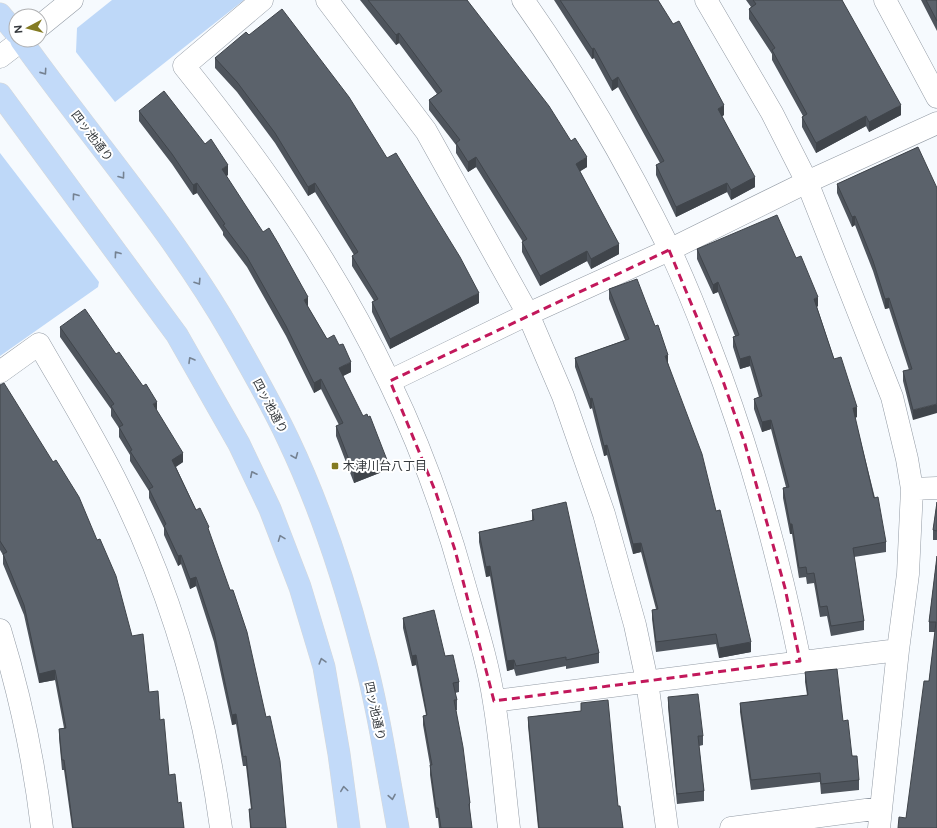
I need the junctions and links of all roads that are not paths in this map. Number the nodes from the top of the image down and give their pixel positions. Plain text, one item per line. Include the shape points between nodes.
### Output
1 (72, 0) edge
2 (262, 0) edge
3 (327, 0) edge
4 (523, 0) edge
5 (706, 0) edge
6 (885, 0) edge
7 (0, 14) edge
8 (48, 20) edge
9 (8, 24) edge
10 (12, 48) edge
11 (27, 48) edge
12 (0, 57) edge
13 (0, 94) edge
14 (937, 97) edge
15 (937, 122) edge
16 (807, 182) junction
17 (669, 250) junction
18 (528, 314) junction
19 (0, 372) edge
20 (390, 381) junction
21 (937, 488) edge
22 (912, 489) junction
23 (0, 630) edge
24 (898, 650) junction
25 (800, 661) junction
26 (647, 681) junction
27 (494, 701) junction
28 (880, 818) edge
29 (42, 828) edge
30 (221, 828) edge
31 (349, 828) edge
32 (398, 828) edge
33 (509, 828) edge
34 (667, 828) edge
35 (731, 828) edge

1 - 8 street
2 - 20 street via 184,66 258,162 299,221 335,280
3 - 18 street via 426,131
4 - 17 street via 584,92
5 - 16 street via 772,113
6 - 14 street
7 - 9 main road
10 - 12 street
11 -> 32 main road, 四ッ池通り via 54,87 164,230 230,332 288,440 318,514 363,650
31 -> 13 main road via 324,667 300,587 270,509 239,444 177,336
15 - 16 street
16 - 17 street
16 - 22 street via 892,397
17 - 18 street
17 - 25 street via 722,378 745,444 785,588
18 - 20 street
18 - 26 street via 568,411 604,514 626,590
19 - 30 street via 39,344 91,433 119,488 145,543 186,661 215,785
20 - 27 street via 436,493 455,550
21 - 22 street
22 - 24 street via 908,574
23 - 29 street via 26,724
24 - 25 street
24 - 28 street
25 - 26 street
26 - 27 street
26 - 34 street
27 - 33 street
28 - 35 street

